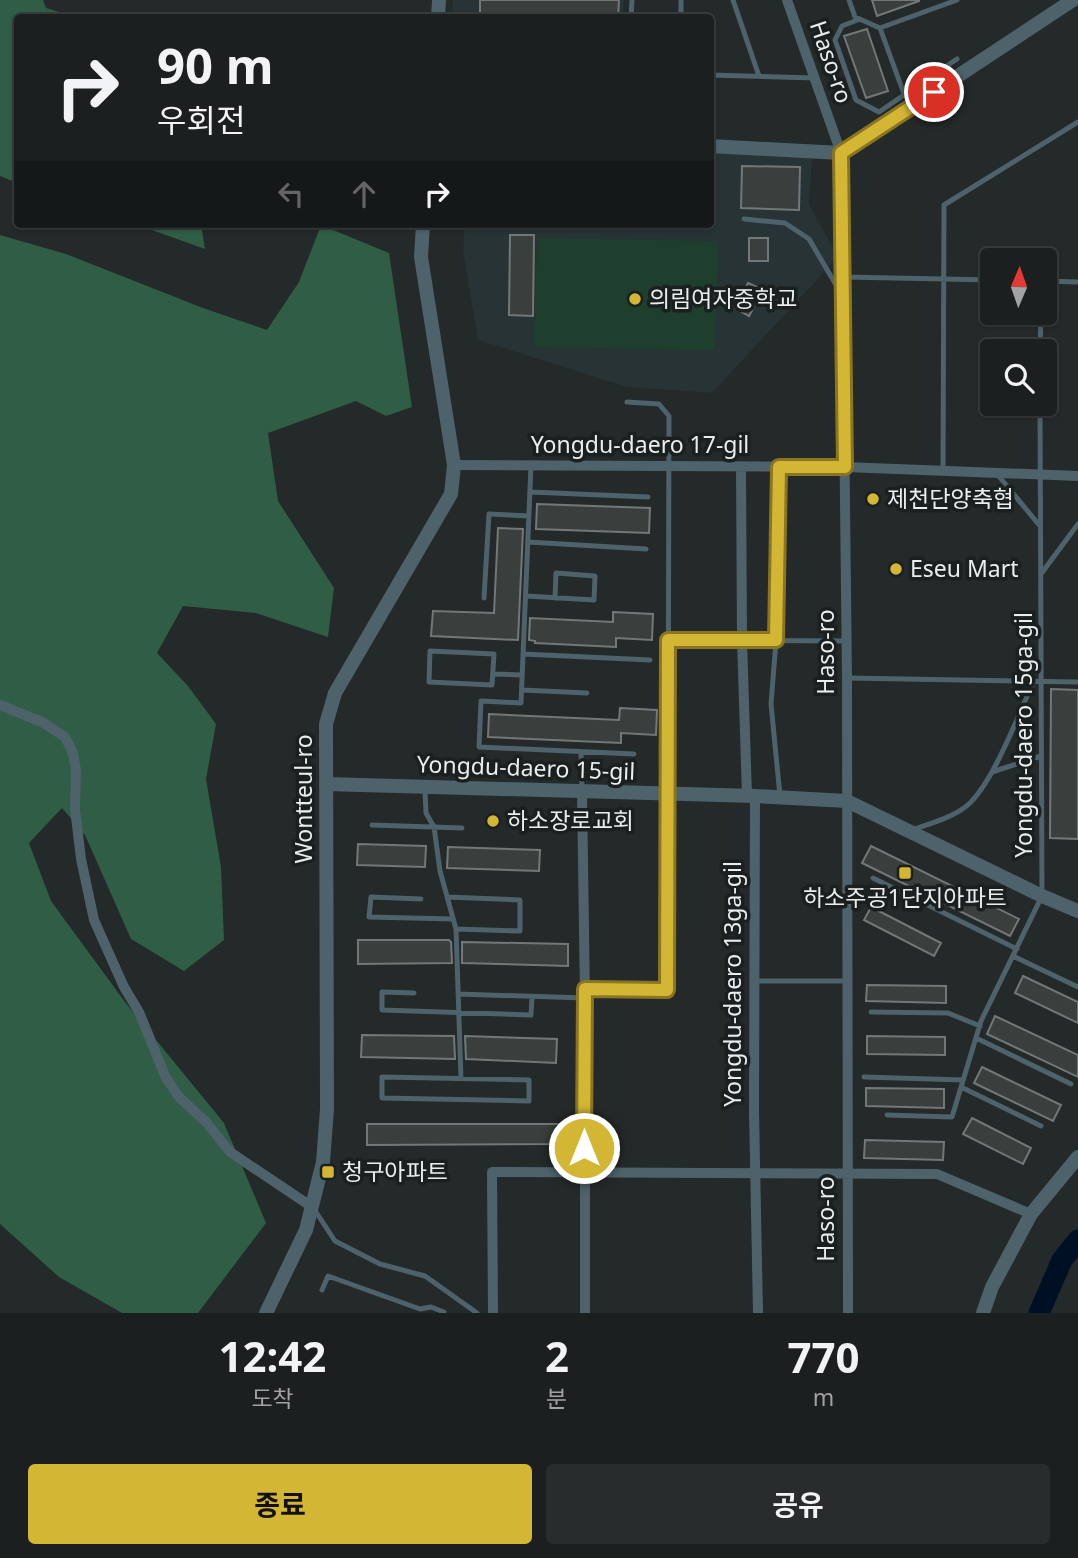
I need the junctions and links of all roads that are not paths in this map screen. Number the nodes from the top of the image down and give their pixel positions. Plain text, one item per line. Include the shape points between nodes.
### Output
1 (733, 0) edge
2 (787, 0) edge
3 (849, 0) edge
4 (957, 0) edge
5 (1074, 0) edge
6 (1078, 12) edge
7 (860, 19) junction
8 (880, 28) junction
9 (957, 59) dead end
10 (714, 75) edge
11 (759, 76) junction
12 (815, 78) junction
13 (904, 93) junction
14 (1078, 122) edge
15 (714, 146) edge
16 (841, 153) junction
17 (744, 219) dead end
18 (423, 228) edge
19 (844, 277) junction
20 (944, 279) junction
21 (980, 280) edge
22 (1057, 281) edge
23 (1078, 282) edge
24 (844, 300) junction
25 (627, 402) dead end
26 (1040, 416) edge
27 (454, 465) junction
28 (531, 465) junction
29 (668, 466) junction
30 (741, 467) junction
31 (779, 467) junction
32 (845, 467) junction
33 (943, 471) junction
34 (996, 473) junction
35 (1040, 474) junction
36 (1078, 476) edge
37 (530, 492) junction
38 (648, 497) dead end
39 (529, 516) junction
40 (1078, 524) edge
41 (1040, 526) junction
42 (528, 542) junction
43 (646, 549) dead end
44 (1041, 574) junction
45 (526, 596) junction
46 (484, 597) dead end
47 (555, 598) junction
48 (668, 640) junction
49 (742, 640) junction
50 (776, 640) junction
51 (847, 641) junction
52 (523, 654) junction
53 (650, 660) dead end
54 (493, 674) junction
55 (522, 675) junction
56 (847, 678) junction
57 (1038, 681) junction
58 (1078, 682) edge
59 (522, 690) junction
60 (587, 693) dead end
61 (0, 705) edge
62 (581, 752) junction
63 (634, 754) dead end
64 (1041, 756) junction
65 (992, 772) junction
66 (326, 784) junction
67 (425, 788) junction
68 (582, 793) junction
69 (668, 795) junction
70 (751, 796) junction
71 (780, 799) junction
72 (847, 801) junction
73 (372, 825) dead end
74 (434, 827) junction
75 (463, 828) dead end
76 (909, 831) junction
77 (873, 878) dead end
78 (1042, 896) junction
79 (447, 897) junction
80 (421, 899) dead end
81 (1078, 911) edge
82 (453, 919) junction
83 (456, 929) junction
84 (1017, 949) junction
85 (1013, 956) junction
86 (754, 981) junction
87 (847, 981) junction
88 (1078, 987) edge
89 (414, 993) dead end
90 (458, 994) junction
91 (585, 994) junction
92 (532, 996) junction
93 (459, 1012) junction
94 (872, 1012) dead end
95 (980, 1026) junction
96 (976, 1038) junction
97 (864, 1077) dead end
98 (461, 1079) junction
99 (963, 1080) junction
100 (1071, 1084) dead end
101 (961, 1087) junction
102 (887, 1115) dead end
103 (1041, 1126) dead end
104 (1078, 1157) edge
105 (584, 1173) junction
106 (755, 1173) junction
107 (847, 1173) junction
108 (312, 1207) junction
109 (1031, 1214) junction
110 (322, 1290) dead end
111 (419, 1311) edge
112 (436, 1311) edge
113 (444, 1312) edge
114 (266, 1313) edge
115 (477, 1313) edge
116 (493, 1313) edge
117 (585, 1313) edge
118 (758, 1313) edge
119 (848, 1313) edge
120 (983, 1313) edge

1 - 11 lane
2 - 12 street, Haso-ro
3 - 7 lane
4 - 8 lane
5 - 6 street
5 - 16 street
7 - 8 lane
7 - 13 lane via 842,26 835,40 856,100 879,112
8 - 13 lane
9 - 13 lane
10 - 11 lane
11 - 12 lane
12 - 16 street, Haso-ro
14 - 20 lane via 944,205
15 - 16 street
16 - 19 street, Haso-ro
17 - 24 lane via 785,223 809,239
18 - 27 street, Wontteul-ro via 421,257
19 - 20 lane
19 - 24 street, Haso-ro
20 - 21 lane
20 - 33 lane
22 - 23 lane
24 - 32 street, Haso-ro
25 - 29 lane via 659,404 669,416
26 - 35 lane, Yongdu-daero 15ga-gil
27 - 28 street, Yongdu-daero 17-gil
27 - 66 street, Wontteul-ro via 451,494 335,693 326,724
28 - 29 street, Yongdu-daero 17-gil
28 - 37 lane
29 - 30 street, Yongdu-daero 17-gil
29 - 48 lane
30 - 31 street, Yongdu-daero 17-gil
30 - 49 street, Yongdu-daero 13ga-gil
31 - 32 street, Yongdu-daero 17-gil
31 - 50 lane
32 - 33 street, Yongdu-daero 17-gil
32 - 51 street, Haso-ro
33 - 34 street, Yongdu-daero 17-gil
34 - 35 street, Yongdu-daero 17-gil
34 - 41 lane
35 - 36 street, Yongdu-daero 17-gil
35 - 41 lane, Yongdu-daero 15ga-gil
37 - 38 lane
37 - 39 lane
39 - 42 lane
39 - 46 lane via 489,514
40 - 44 lane
41 - 44 lane, Yongdu-daero 15ga-gil
42 - 43 lane
42 - 45 lane
44 - 57 lane, Yongdu-daero 15ga-gil
45 - 47 lane
45 - 52 lane
47 - 47 lane via 594,600 595,576 556,573
48 - 49 lane
48 - 69 lane
49 - 50 lane
49 - 70 street, Yongdu-daero 13ga-gil
50 - 51 lane
50 - 71 lane via 771,704
51 - 56 street, Haso-ro
52 - 53 lane
52 - 55 lane
54 - 54 lane via 494,654 430,651 429,682 492,685
54 - 55 lane
55 - 59 lane
56 - 57 lane
56 - 72 street, Haso-ro
57 - 58 lane
57 - 64 lane, Yongdu-daero 15ga-gil
57 - 65 lane
59 - 60 lane
59 - 62 lane via 521,703 481,701 479,747
61 - 108 street via 65,737 73,753 81,859 94,920 166,1079 230,1152
62 - 63 lane
62 - 68 lane
64 - 65 lane
64 - 78 lane, Yongdu-daero 15ga-gil
65 - 76 lane via 970,804
66 - 67 street, Yongdu-daero 15-gil
66 - 108 street, Wontteul-ro via 327,1109 323,1162
67 - 68 street, Yongdu-daero 15-gil
67 - 74 lane via 426,813
68 - 69 street, Yongdu-daero 15-gil
68 - 91 street
69 - 70 street, Yongdu-daero 15-gil
69 - 91 street via 667,990
70 - 71 street, Yongdu-daero 15-gil
70 - 86 street, Yongdu-daero 13ga-gil
71 - 72 street, Yongdu-daero 15-gil
72 - 76 street, Yongdu-daero 15-gil
72 - 87 street, Haso-ro
73 - 74 lane
74 - 75 lane
74 - 79 lane
76 - 78 street, Yongdu-daero 15-gil
77 - 84 lane
78 - 81 street, Yongdu-daero 15-gil
78 - 84 lane
79 - 82 lane
79 - 83 lane via 520,900 520,931
80 - 82 lane via 371,897 369,917
82 - 83 lane
83 - 90 lane
84 - 85 lane
85 - 88 lane
85 - 95 lane
86 - 87 lane
86 - 106 street, Yongdu-daero 13ga-gil
87 - 107 street, Haso-ro
89 - 93 lane via 382,992 382,1010
90 - 92 lane
90 - 93 lane
91 - 92 lane
91 - 105 street
92 - 93 lane via 531,1015
93 - 98 lane
94 - 95 lane via 948,1013
95 - 96 lane
96 - 99 lane
96 - 100 lane
97 - 99 lane
98 - 98 lane via 529,1080 529,1101 382,1098 382,1077
99 - 101 lane
101 - 102 lane via 952,1117
101 - 103 lane
104 - 109 street
105 - 106 street
105 - 116 street via 492,1172
105 - 117 street
106 - 107 street
106 - 118 street, Yongdu-daero 13ga-gil
107 - 109 street via 937,1174
107 - 119 street, Haso-ro
108 - 114 street, Wontteul-ro via 306,1230
108 - 115 lane via 335,1241 380,1264 425,1276
109 - 120 street
110 - 111 lane via 328,1276
111 - 112 lane via 431,1307
112 - 113 lane

